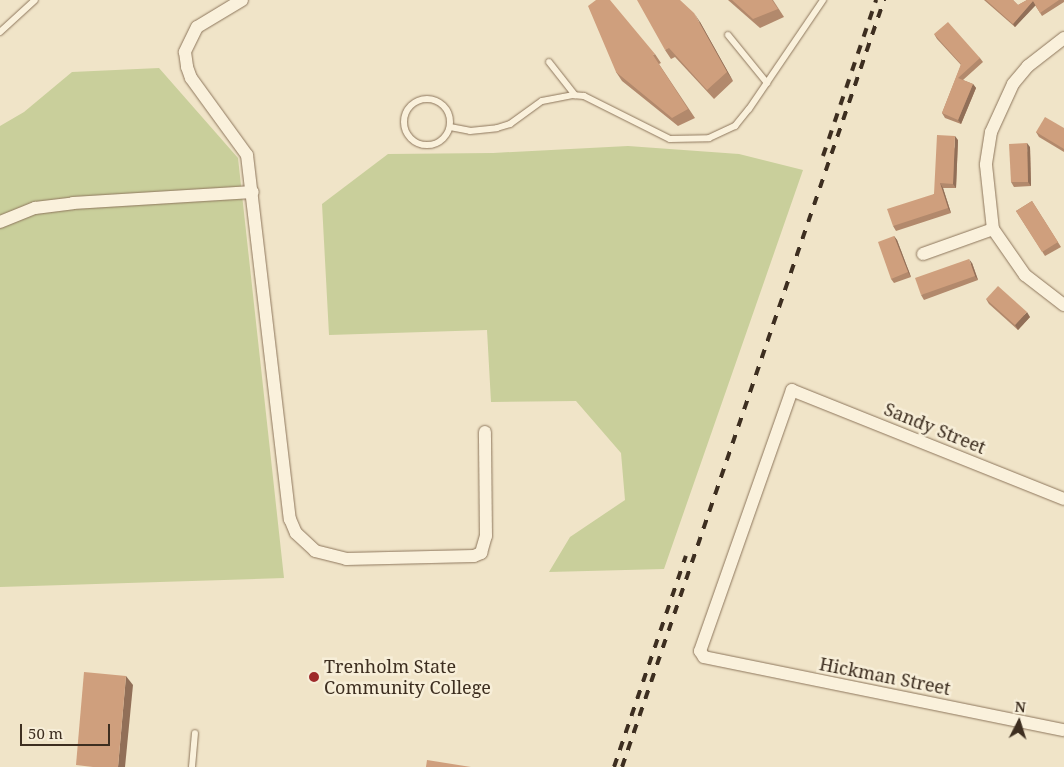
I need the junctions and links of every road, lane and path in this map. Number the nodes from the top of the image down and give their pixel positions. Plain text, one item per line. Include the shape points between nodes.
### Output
1 (35, 0) edge
2 (242, 0) edge
3 (823, 0) edge
4 (0, 32) edge
5 (728, 35) dead end
6 (1064, 38) edge
7 (548, 62) dead end
8 (767, 83) junction
9 (575, 95) junction
10 (450, 127) junction
11 (253, 192) junction
12 (0, 222) edge
13 (993, 229) junction
14 (923, 254) dead end
15 (1064, 305) edge
16 (486, 432) dead end
17 (1064, 499) edge
18 (701, 654) joint
19 (1064, 730) edge
20 (195, 733) dead end
21 (192, 767) edge

1 - 4 lane
2 - 11 street via 197,28 185,52 191,78 244,146
3 - 8 lane
5 - 8 lane
6 - 13 street via 1020,75 996,118 986,165
7 - 9 lane
8 - 9 lane via 736,126 709,138 689,141 651,132 584,96
9 - 10 lane via 542,101 510,124 497,128 470,131
10 - 10 lane via 448,110 436,100 414,103 405,115 405,130 423,145 438,143
11 - 12 street via 73,203 35,208
11 - 16 street via 290,519 304,544 328,556 346,559 474,556 481,553 486,536
13 - 14 street
13 - 15 street via 1025,275
17 - 18 street, Sandy Street via 792,390
18 - 19 street, Hickman Street
20 - 21 lane

